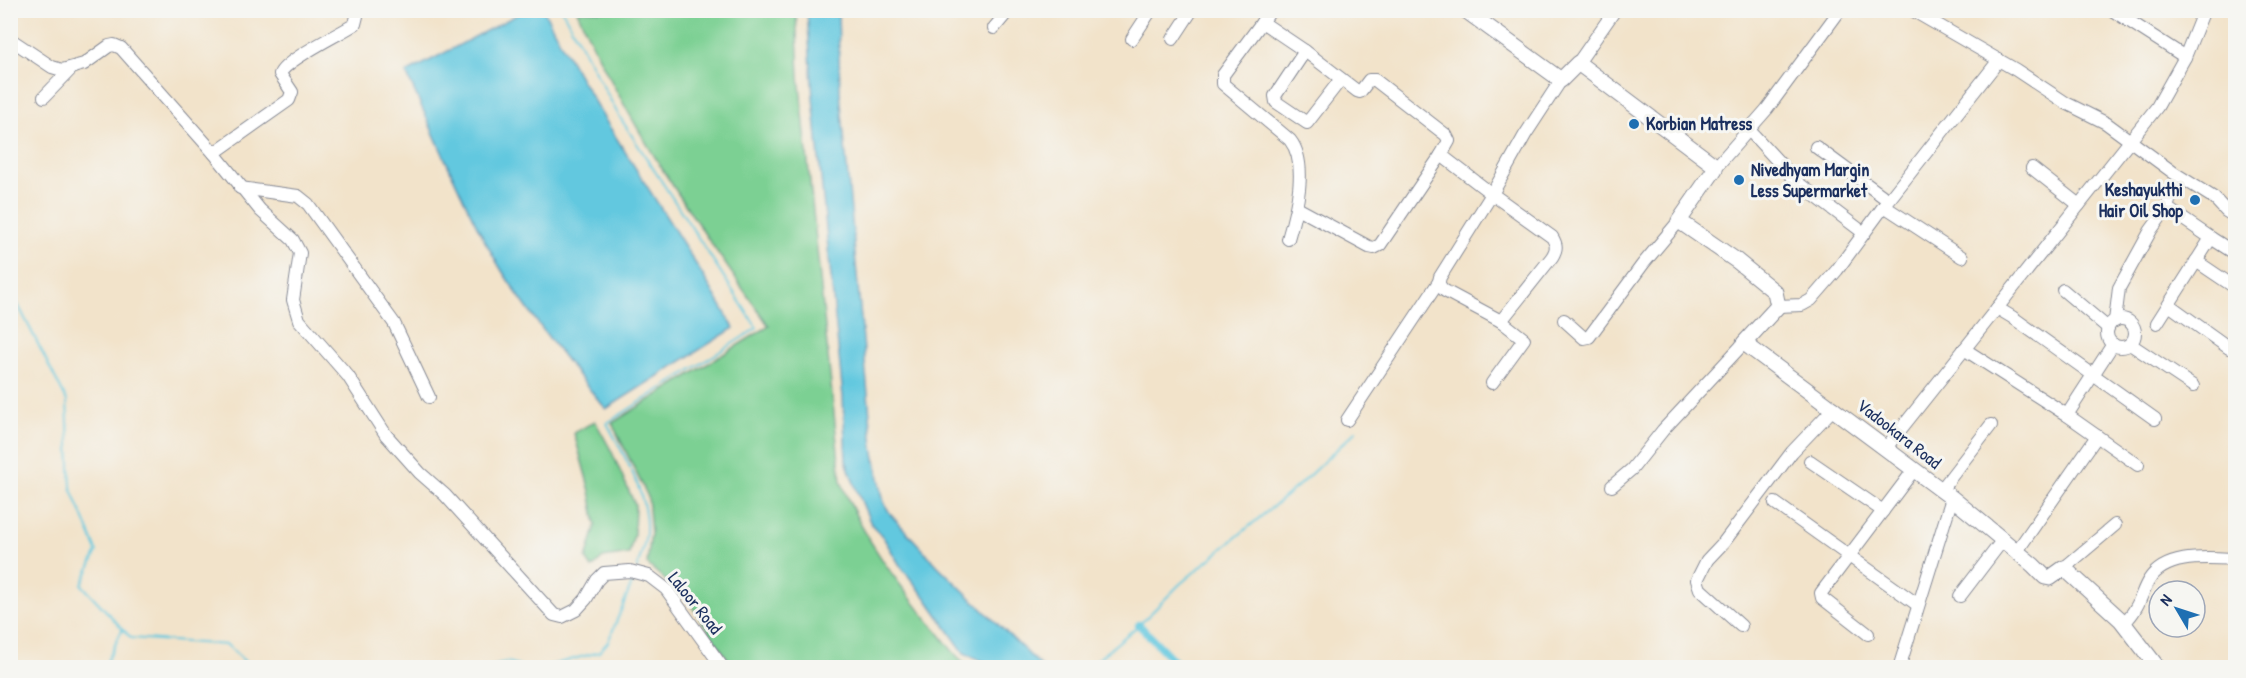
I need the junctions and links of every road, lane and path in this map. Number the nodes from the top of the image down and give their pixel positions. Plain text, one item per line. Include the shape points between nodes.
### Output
1 (355, 10) edge
2 (1009, 10) edge
3 (1151, 10) edge
4 (1192, 10) edge
5 (1271, 10) edge
6 (1615, 10) edge
7 (1840, 10) edge
8 (1912, 10) edge
9 (2112, 10) edge
10 (2137, 10) edge
11 (2204, 10) edge
12 (1475, 13) edge
13 (1262, 22) junction
14 (2130, 22) junction
15 (994, 28) dead end
16 (10, 39) edge
17 (1132, 39) dead end
18 (1173, 39) dead end
19 (1305, 51) junction
20 (2185, 57) junction
21 (1999, 60) junction
22 (1578, 63) junction
23 (72, 68) junction
24 (1341, 79) junction
25 (1561, 80) junction
26 (44, 97) dead end
27 (1749, 130) junction
28 (2130, 139) junction
29 (1816, 147) dead end
30 (213, 153) junction
31 (1441, 155) junction
32 (1716, 167) junction
33 (2032, 168) dead end
34 (2177, 184) junction
35 (240, 188) junction
36 (1492, 194) junction
37 (1886, 203) junction
38 (2079, 205) junction
39 (1297, 208) junction
40 (2167, 208) junction
41 (2235, 216) edge
42 (1679, 221) junction
43 (1864, 233) junction
44 (2211, 238) junction
45 (1288, 240) dead end
46 (2235, 254) edge
47 (1962, 257) dead end
48 (2196, 261) junction
49 (1438, 283) junction
50 (2235, 288) edge
51 (2063, 290) dead end
52 (2169, 305) junction
53 (1778, 306) junction
54 (1996, 308) junction
55 (1564, 320) dead end
56 (1501, 321) junction
57 (2157, 323) dead end
58 (2111, 324) junction
59 (1744, 343) junction
60 (2113, 344) junction
61 (2130, 344) junction
62 (2229, 348) dead end
63 (1964, 349) junction
64 (2092, 376) junction
65 (1492, 383) dead end
66 (2193, 386) dead end
67 (429, 397) dead end
68 (1834, 408) junction
69 (2067, 415) junction
70 (2155, 419) dead end
71 (1347, 420) dead end
72 (1991, 425) dead end
73 (2097, 436) junction
74 (1885, 449) junction
75 (1810, 461) dead end
76 (2138, 465) dead end
77 (1913, 471) junction
78 (1612, 486) dead end
79 (1947, 494) junction
80 (1775, 503) dead end
81 (1882, 511) junction
82 (2115, 525) dead end
83 (2002, 541) junction
84 (2017, 551) junction
85 (1849, 556) junction
86 (2235, 559) edge
87 (2064, 568) junction
88 (1960, 596) dead end
89 (1918, 605) junction
90 (2124, 624) junction
91 (1741, 627) dead end
92 (1868, 634) dead end
93 (723, 668) edge
94 (1899, 668) edge
95 (2158, 668) edge

1 - 30 street via 355,24 281,71 292,92 289,100
2 - 15 street
3 - 17 street
4 - 18 street
5 - 13 street
6 - 22 street
7 - 27 street
8 - 21 street
9 - 14 street
10 - 14 street
11 - 20 street
12 - 25 main road
13 - 19 street
13 - 39 street via 1222,80 1296,148
14 - 20 street
16 - 23 street via 52,67
19 - 24 street
19 - 24 street via 1275,96 1276,102 1307,123
20 - 28 street via 2157,107
21 - 28 street
21 - 37 street
22 - 25 main road
22 - 32 main road
23 - 26 street
23 - 30 street via 95,58 109,46 121,48
24 - 31 street via 1360,92 1369,80 1375,80 1446,135 1449,141
25 - 36 street
27 - 32 street
27 - 43 street via 1798,183
28 - 34 street
28 - 38 street
29 - 37 street
30 - 35 street
31 - 36 street
31 - 39 street via 1380,245 1374,248
32 - 42 main road
33 - 38 street
34 - 40 street
34 - 41 street via 2214,198
35 - 67 street via 298,196 308,204 394,323
35 - 93 street, Laloor Road via 300,253 293,300 299,320 348,376 386,435 554,615 562,617 576,610 604,573 637,573 654,579 666,590
36 - 49 street
36 - 56 street via 1556,243 1552,257
37 - 43 street
37 - 47 street
38 - 54 street
39 - 45 street
40 - 44 street
40 - 58 street via 2119,288
42 - 53 main road via 1775,292
42 - 55 street via 1589,337 1584,338
43 - 53 street via 1811,300 1802,305
44 - 46 street
44 - 48 street
48 - 50 street
48 - 52 street
49 - 56 street via 1444,291
49 - 71 street
51 - 58 street
52 - 57 street
52 - 62 street
53 - 59 main road
54 - 63 street
54 - 64 street
56 - 65 street via 1524,341
58 - 60 street via 2108,337
58 - 61 street via 2128,320 2135,336
59 - 68 main road, Vadookara Road
59 - 78 street via 1663,430 1632,470
60 - 61 street
60 - 64 street
61 - 66 street
63 - 69 street
63 - 74 street
64 - 69 street
64 - 70 street
68 - 74 main road, Vadookara Road
68 - 91 street via 1792,452 1707,560 1697,580 1700,589
69 - 73 street
72 - 79 street
73 - 76 street
73 - 84 street
74 - 77 main road, Vadookara Road
75 - 81 street
77 - 79 main road, Vadookara Road
77 - 81 street
79 - 83 main road, Vadookara Road
79 - 89 street
80 - 85 street
81 - 85 street
82 - 87 street
83 - 84 main road, Vadookara Road
83 - 88 street
84 - 87 main road, Vadookara Road via 2045,577 2050,578
85 - 89 street
85 - 92 street via 1821,595
86 - 90 street via 2199,559 2163,566 2151,577
87 - 90 main road
89 - 94 street
90 - 95 main road

